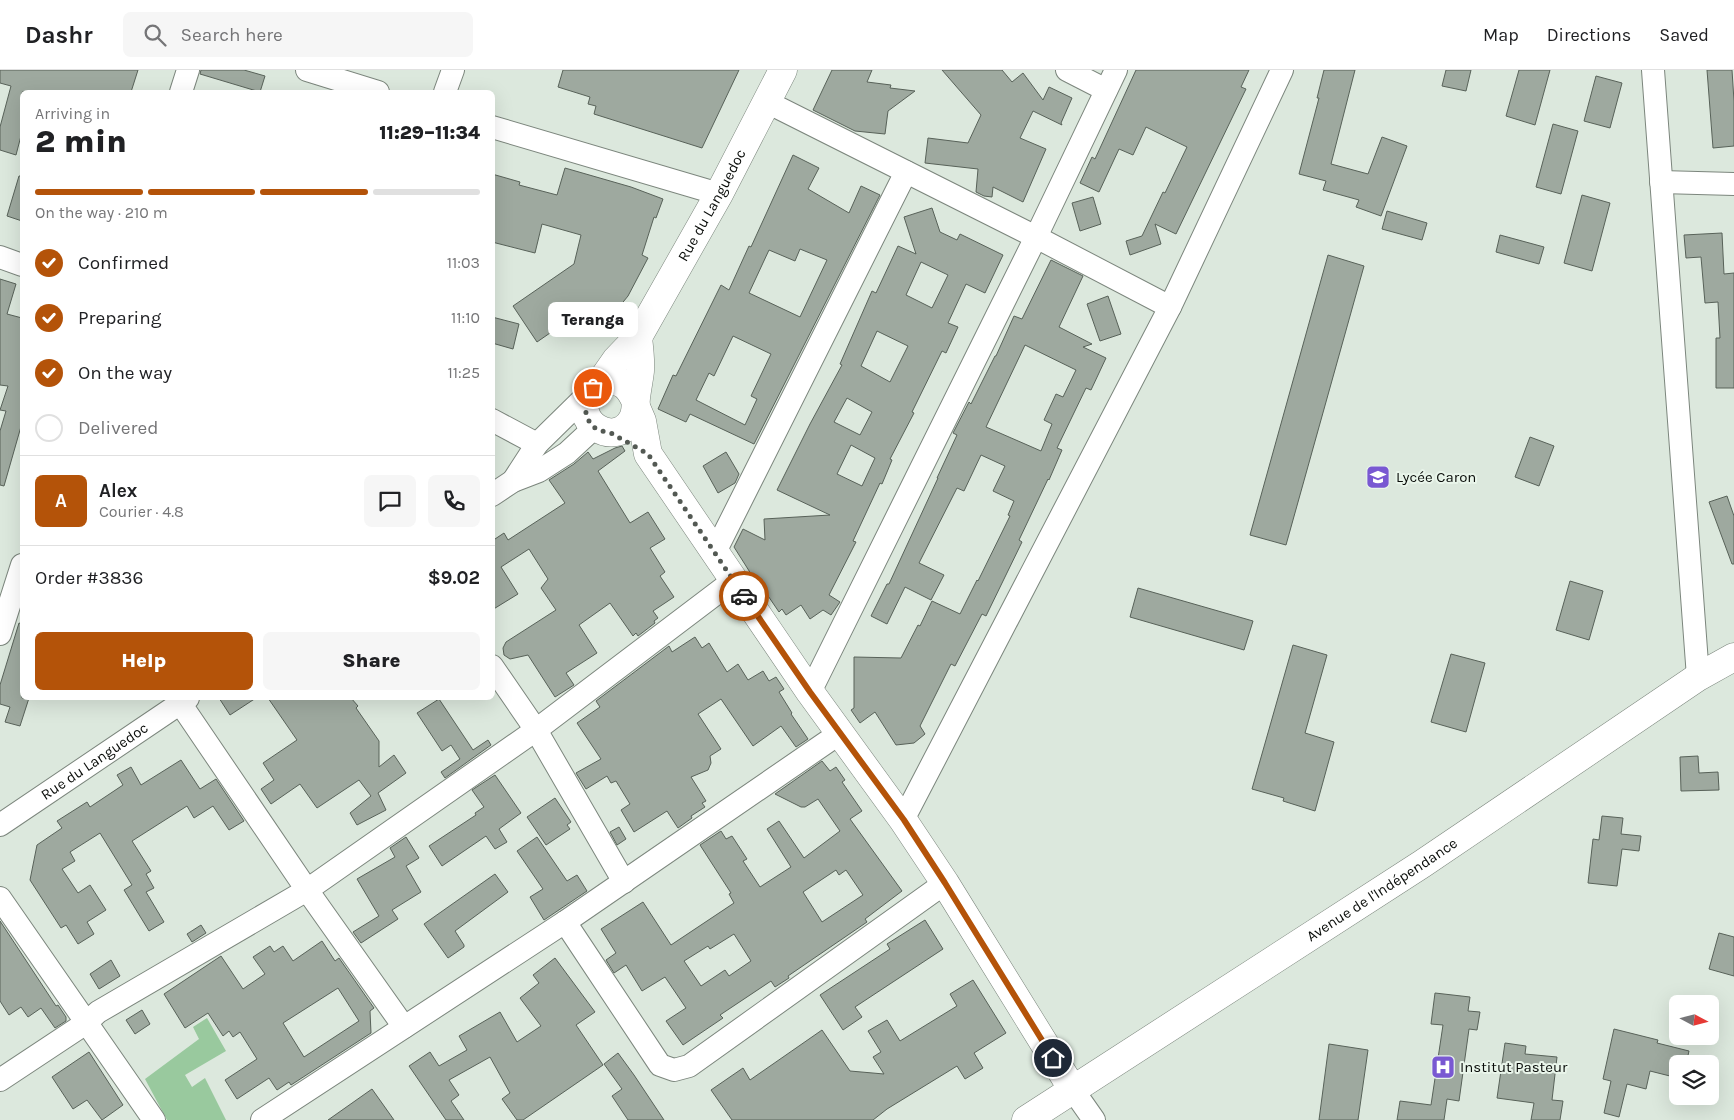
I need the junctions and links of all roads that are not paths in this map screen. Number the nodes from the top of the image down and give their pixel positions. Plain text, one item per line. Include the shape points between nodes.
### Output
1 (188, 70) edge
2 (307, 70) edge
3 (453, 70) edge
4 (783, 70) edge
5 (1066, 70) edge
6 (1116, 70) edge
7 (1282, 70) edge
8 (1653, 70) edge
9 (182, 90) edge
10 (372, 90) edge
11 (446, 90) edge
12 (1106, 90) junction
13 (767, 102) junction
14 (495, 128) edge
15 (906, 172) junction
16 (1661, 182) junction
17 (1734, 184) edge
18 (719, 194) junction
19 (1036, 237) junction
20 (0, 257) edge
21 (20, 264) edge
22 (1170, 307) junction
23 (638, 337) junction
24 (594, 389) junction
25 (636, 403) junction
26 (495, 422) edge
27 (603, 430) junction
28 (537, 444) junction
29 (648, 454) junction
30 (513, 481) junction
31 (495, 493) edge
32 (715, 552) junction
33 (20, 571) edge
34 (734, 580) junction
35 (0, 634) edge
36 (1734, 657) edge
37 (495, 670) edge
38 (1698, 677) junction
39 (810, 692) junction
40 (184, 700) edge
41 (536, 730) junction
42 (840, 733) junction
43 (904, 820) junction
44 (0, 825) edge
45 (624, 882) junction
46 (945, 883) junction
47 (307, 890) junction
48 (0, 898) edge
49 (565, 922) junction
50 (86, 1023) junction
51 (404, 1027) junction
52 (0, 1080) edge
53 (1073, 1090) junction
54 (154, 1120) edge
55 (262, 1120) edge
56 (1026, 1120) edge
57 (1094, 1120) edge

1 - 9 street
2 - 10 street
3 - 11 street
4 - 13 main road, Rue du Languedoc
5 - 12 street
6 - 12 street
7 - 22 street
8 - 16 street
12 - 19 street
13 - 15 street
13 - 18 main road, Rue du Languedoc
14 - 18 street
15 - 19 street
15 - 32 street
16 - 17 street
16 - 38 street
18 - 23 main road, Rue du Languedoc
19 - 22 street
19 - 39 street
20 - 21 street
22 - 43 street
23 - 24 main road, Rue du Languedoc
23 - 25 main road via 640,370
24 - 25 main road via 609,381 618,382 632,392
24 - 27 main road via 585,404 586,413 589,421
24 - 28 street
25 - 27 main road via 635,415 626,428 618,432
25 - 29 main road
26 - 28 street
27 - 29 main road
27 - 30 street via 539,471
28 - 30 street
29 - 32 main road
30 - 31 street
32 - 34 main road
33 - 35 street
34 - 39 main road
34 - 41 street
36 - 38 main road, Avenue de l'Indépendance
37 - 41 street
38 - 53 main road, Avenue de l'Indépendance via 1422,864
39 - 42 main road
40 - 44 street, Rue du Languedoc
40 - 47 street
41 - 45 street
41 - 47 street
42 - 43 main road
42 - 45 street
43 - 46 main road
45 - 49 street
46 - 49 street via 688,1066 674,1070 660,1066
46 - 53 main road
47 - 50 street via 98,1012
47 - 51 street
48 - 50 street
49 - 51 street
50 - 52 street
50 - 54 street
51 - 55 street
53 - 56 main road, Avenue de l'Indépendance
53 - 57 street

